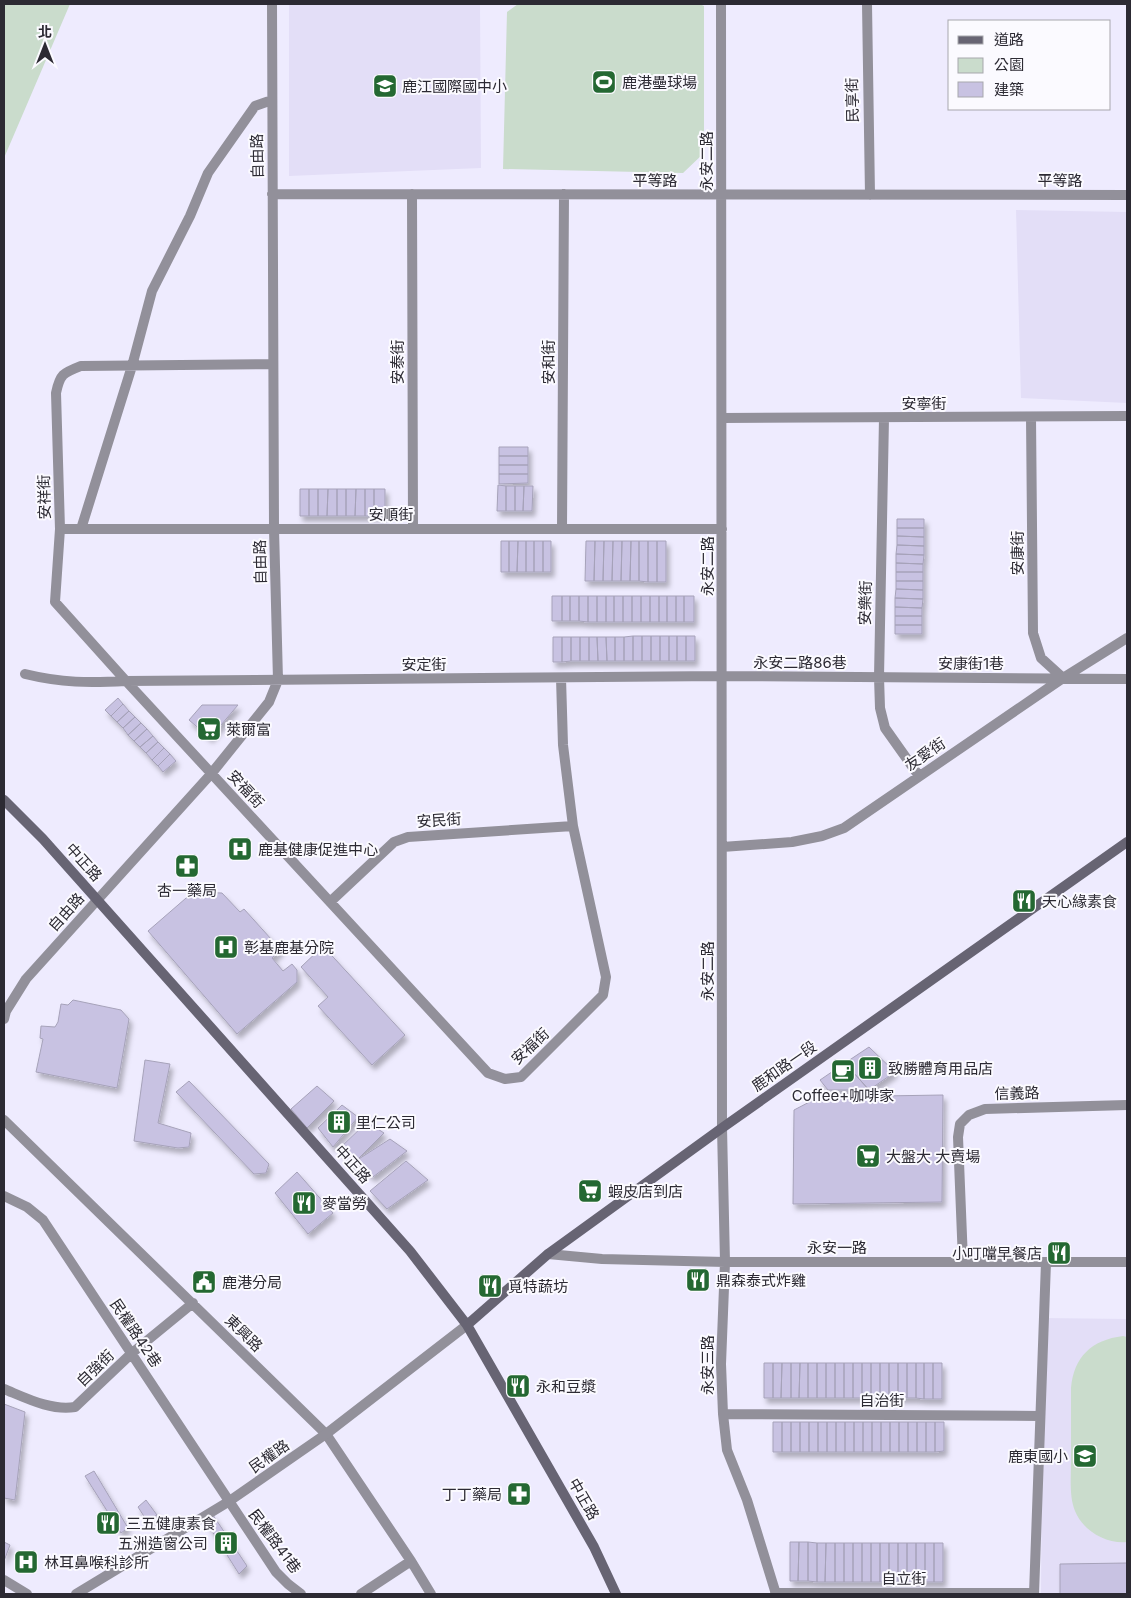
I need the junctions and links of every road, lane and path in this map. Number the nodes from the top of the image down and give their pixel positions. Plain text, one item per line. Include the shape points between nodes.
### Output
1 (272, 4) edge
2 (721, 4) edge
3 (866, 4) edge
4 (272, 100) junction
5 (272, 194) junction
6 (412, 194) junction
7 (564, 194) junction
8 (722, 195) junction
9 (870, 195) junction
10 (1127, 196) edge
11 (273, 364) junction
12 (132, 366) junction
13 (1127, 416) edge
14 (1031, 417) junction
15 (722, 418) junction
16 (884, 418) junction
17 (60, 529) junction
18 (81, 529) junction
19 (274, 529) junction
20 (413, 529) junction
21 (562, 529) junction
22 (722, 529) junction
23 (1127, 638) edge
24 (25, 674) dead end
25 (722, 676) junction
26 (561, 678) junction
27 (879, 678) junction
28 (1063, 678) junction
29 (1127, 679) edge
30 (278, 680) junction
31 (126, 682) junction
32 (211, 774) junction
33 (919, 776) junction
34 (4, 800) edge
35 (574, 826) junction
36 (1127, 842) edge
37 (722, 847) junction
38 (98, 900) junction
39 (330, 902) junction
40 (4, 1019) edge
41 (1127, 1105) edge
42 (4, 1120) edge
43 (722, 1128) junction
44 (4, 1196) edge
45 (548, 1254) junction
46 (964, 1261) junction
47 (724, 1262) junction
48 (1046, 1262) junction
49 (1127, 1262) edge
50 (193, 1304) junction
51 (467, 1325) junction
52 (132, 1353) junction
53 (4, 1389) edge
54 (723, 1414) junction
55 (1040, 1416) junction
56 (326, 1434) junction
57 (228, 1502) junction
58 (411, 1561) junction
59 (4, 1580) edge
60 (1034, 1593) edge
61 (27, 1594) edge
62 (76, 1594) edge
63 (301, 1594) edge
64 (361, 1594) edge
65 (431, 1594) edge
66 (616, 1594) edge
67 (776, 1594) edge

1 - 4 street, 自由路
2 - 8 street, 永安二路
3 - 9 street, 民享街
4 - 5 street, 自由路
4 - 12 street via 255,106 208,173 152,292
5 - 6 street, 平等路
5 - 11 street, 自由路
6 - 7 street, 平等路
6 - 20 street, 安泰街
7 - 8 street, 平等路
7 - 21 street, 安和街
8 - 9 street, 平等路
8 - 15 street, 永安二路
9 - 10 street, 平等路
11 - 12 street, 安祥街
11 - 19 street, 自由路
12 - 17 street, 安祥街 via 81,366 59,379 56,393
12 - 18 street
13 - 14 street, 安寧街
14 - 16 street, 安寧街
14 - 28 street, 安康街 via 1033,633 1041,658
15 - 16 street, 安寧街
15 - 22 street, 永安二路
16 - 27 street, 安樂街
17 - 18 street, 安順街
17 - 31 street, 安祥街 via 55,602
18 - 19 street, 安順街
19 - 20 street, 安順街
19 - 30 street, 自由路
20 - 21 street, 安順街
21 - 22 street, 安順街
22 - 25 street, 永安二路
23 - 28 street, 友愛街
24 - 31 street, 安定街 via 82,683
25 - 26 street, 安定街
25 - 27 street, 永安二路86巷
25 - 37 street, 永安二路
26 - 30 street, 安定街
26 - 35 street, 安福街 via 564,745
27 - 28 street, 安康街1巷
27 - 33 street, 安樂街 via 880,708 885,728
28 - 29 street, 安康街1巷
28 - 33 street, 友愛街
30 - 31 street, 安定街
30 - 32 street, 自由路 via 269,702
31 - 32 street, 安祥街
32 - 38 street, 自由路
32 - 39 street, 安福街
33 - 37 street, 友愛街 via 844,828 830,834 792,842
34 - 38 main road, 中正路
35 - 39 street, 安民街 via 408,837 394,842
35 - 39 street, 安福街 via 606,977 603,995 521,1076 505,1079 488,1073
36 - 43 main road, 鹿和路一段
37 - 43 street, 永安二路
38 - 40 street, 自由路 via 26,979
38 - 51 main road, 中正路 via 410,1251
41 - 46 street, 信義路 via 985,1109 969,1115 960,1124 958,1137
42 - 50 street, 東興路
43 - 45 main road, 鹿和路一段
43 - 47 street, 永安三路
44 - 52 street, 民權路42巷 via 27,1207 42,1220
45 - 47 street, 永安一路 via 602,1259
45 - 51 main road, 鹿和路一段
46 - 47 street, 永安一路
46 - 48 street, 永安一路
47 - 54 street, 永安三路
48 - 49 street, 永安一路
48 - 55 street
50 - 52 street, 自強街
50 - 56 street, 東興路
51 - 56 street, 民權路
51 - 66 main road, 中正路 via 594,1546
52 - 53 street, 自強街 via 75,1407 53,1407
52 - 57 street, 民權路42巷
54 - 55 street, 自治街
54 - 67 street, 永安三路 via 727,1450 747,1500
55 - 60 street
56 - 57 street, 民權路
56 - 58 street, 東興路
57 - 62 street, 民權路
57 - 63 street, 民權路41巷 via 276,1572
58 - 64 street
58 - 65 street, 東興路
59 - 61 street
60 - 67 street, 自立街

